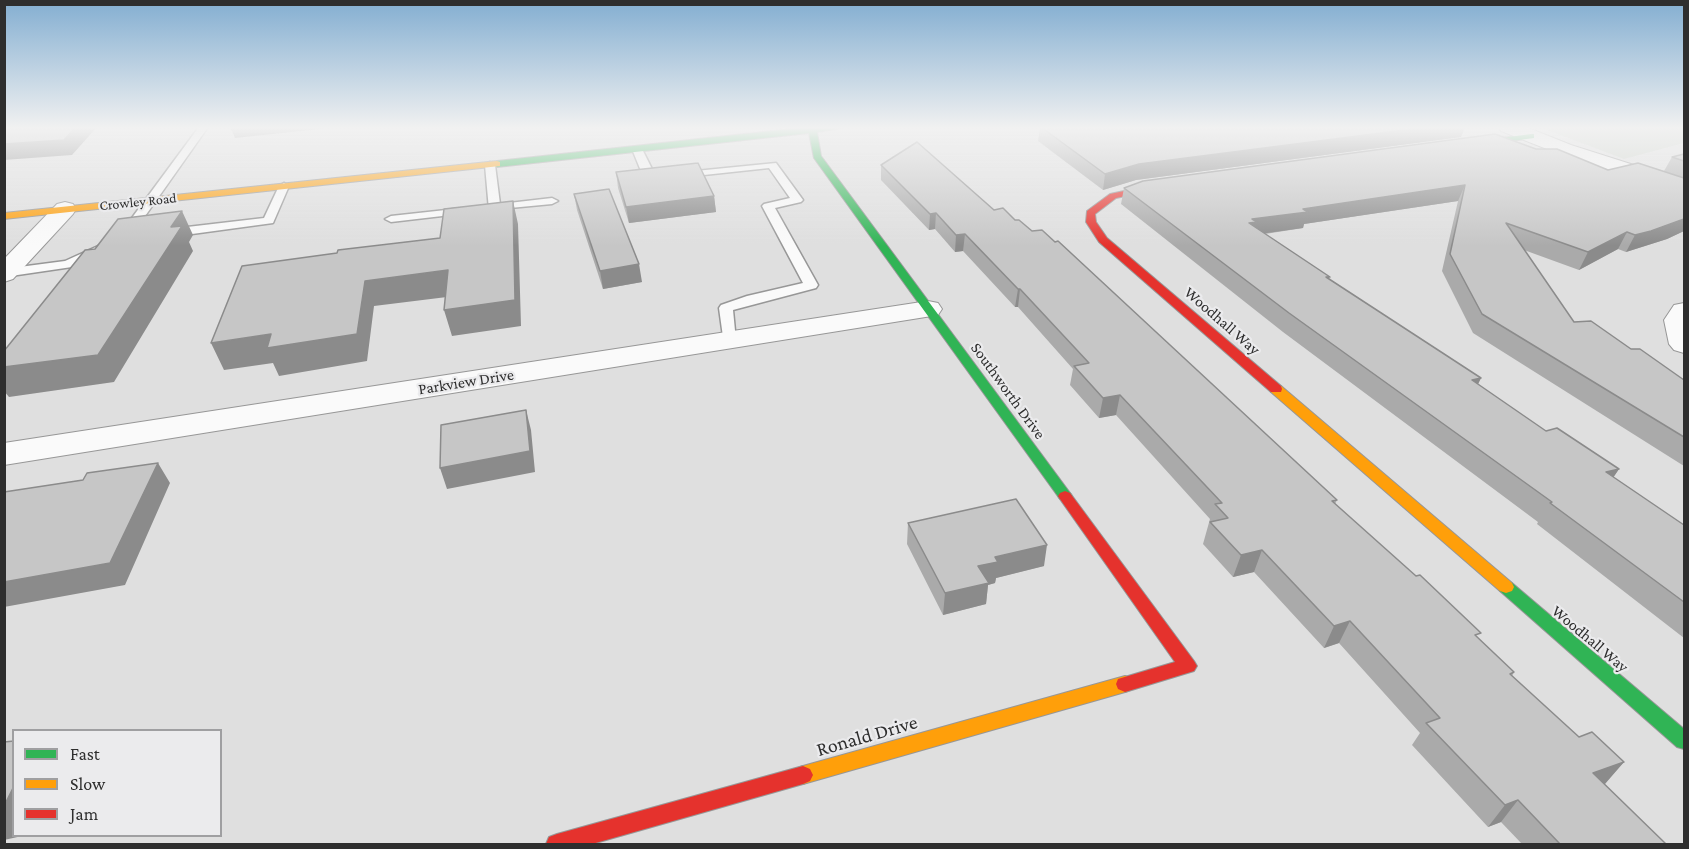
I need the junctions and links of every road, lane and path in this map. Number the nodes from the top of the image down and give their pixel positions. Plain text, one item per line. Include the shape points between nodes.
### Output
1 (175, 167) edge
2 (474, 167) edge
3 (490, 167) edge
4 (644, 167) edge
5 (758, 167) edge
6 (773, 167) edge
7 (825, 167) edge
8 (1618, 167) edge
9 (1179, 182) edge
10 (284, 186) junction
11 (1684, 188) edge
12 (150, 200) junction
13 (552, 201) dead end
14 (64, 209) junction
15 (483, 209) junction
16 (4, 216) edge
17 (391, 219) dead end
18 (123, 238) junction
19 (5, 273) edge
20 (928, 309) junction
21 (1684, 311) edge
22 (729, 340) junction
23 (1684, 344) edge
24 (4, 454) edge
25 (1188, 666) joint
26 (1684, 741) edge
27 (557, 844) edge

1 - 12 lane
2 - 10 street, Crowley Road
3 - 15 lane
4 - 5 lane via 652,179
6 - 22 lane via 797,200 768,206 811,285 726,309
7 - 20 street, Southworth Drive
8 - 11 street
9 - 26 street, Woodhall Way via 1113,196 1090,213 1091,222 1103,240
10 - 12 street, Crowley Road
10 - 18 lane via 269,221
12 - 14 street, Crowley Road
12 - 18 lane
13 - 15 lane
14 - 16 street, Crowley Road
14 - 19 street
15 - 17 lane
18 - 19 lane via 68,264
20 - 22 street, Parkview Drive
20 - 25 street, Southworth Drive
21 - 23 street via 1677,320
22 - 24 street, Parkview Drive
25 - 27 street, Ronald Drive

